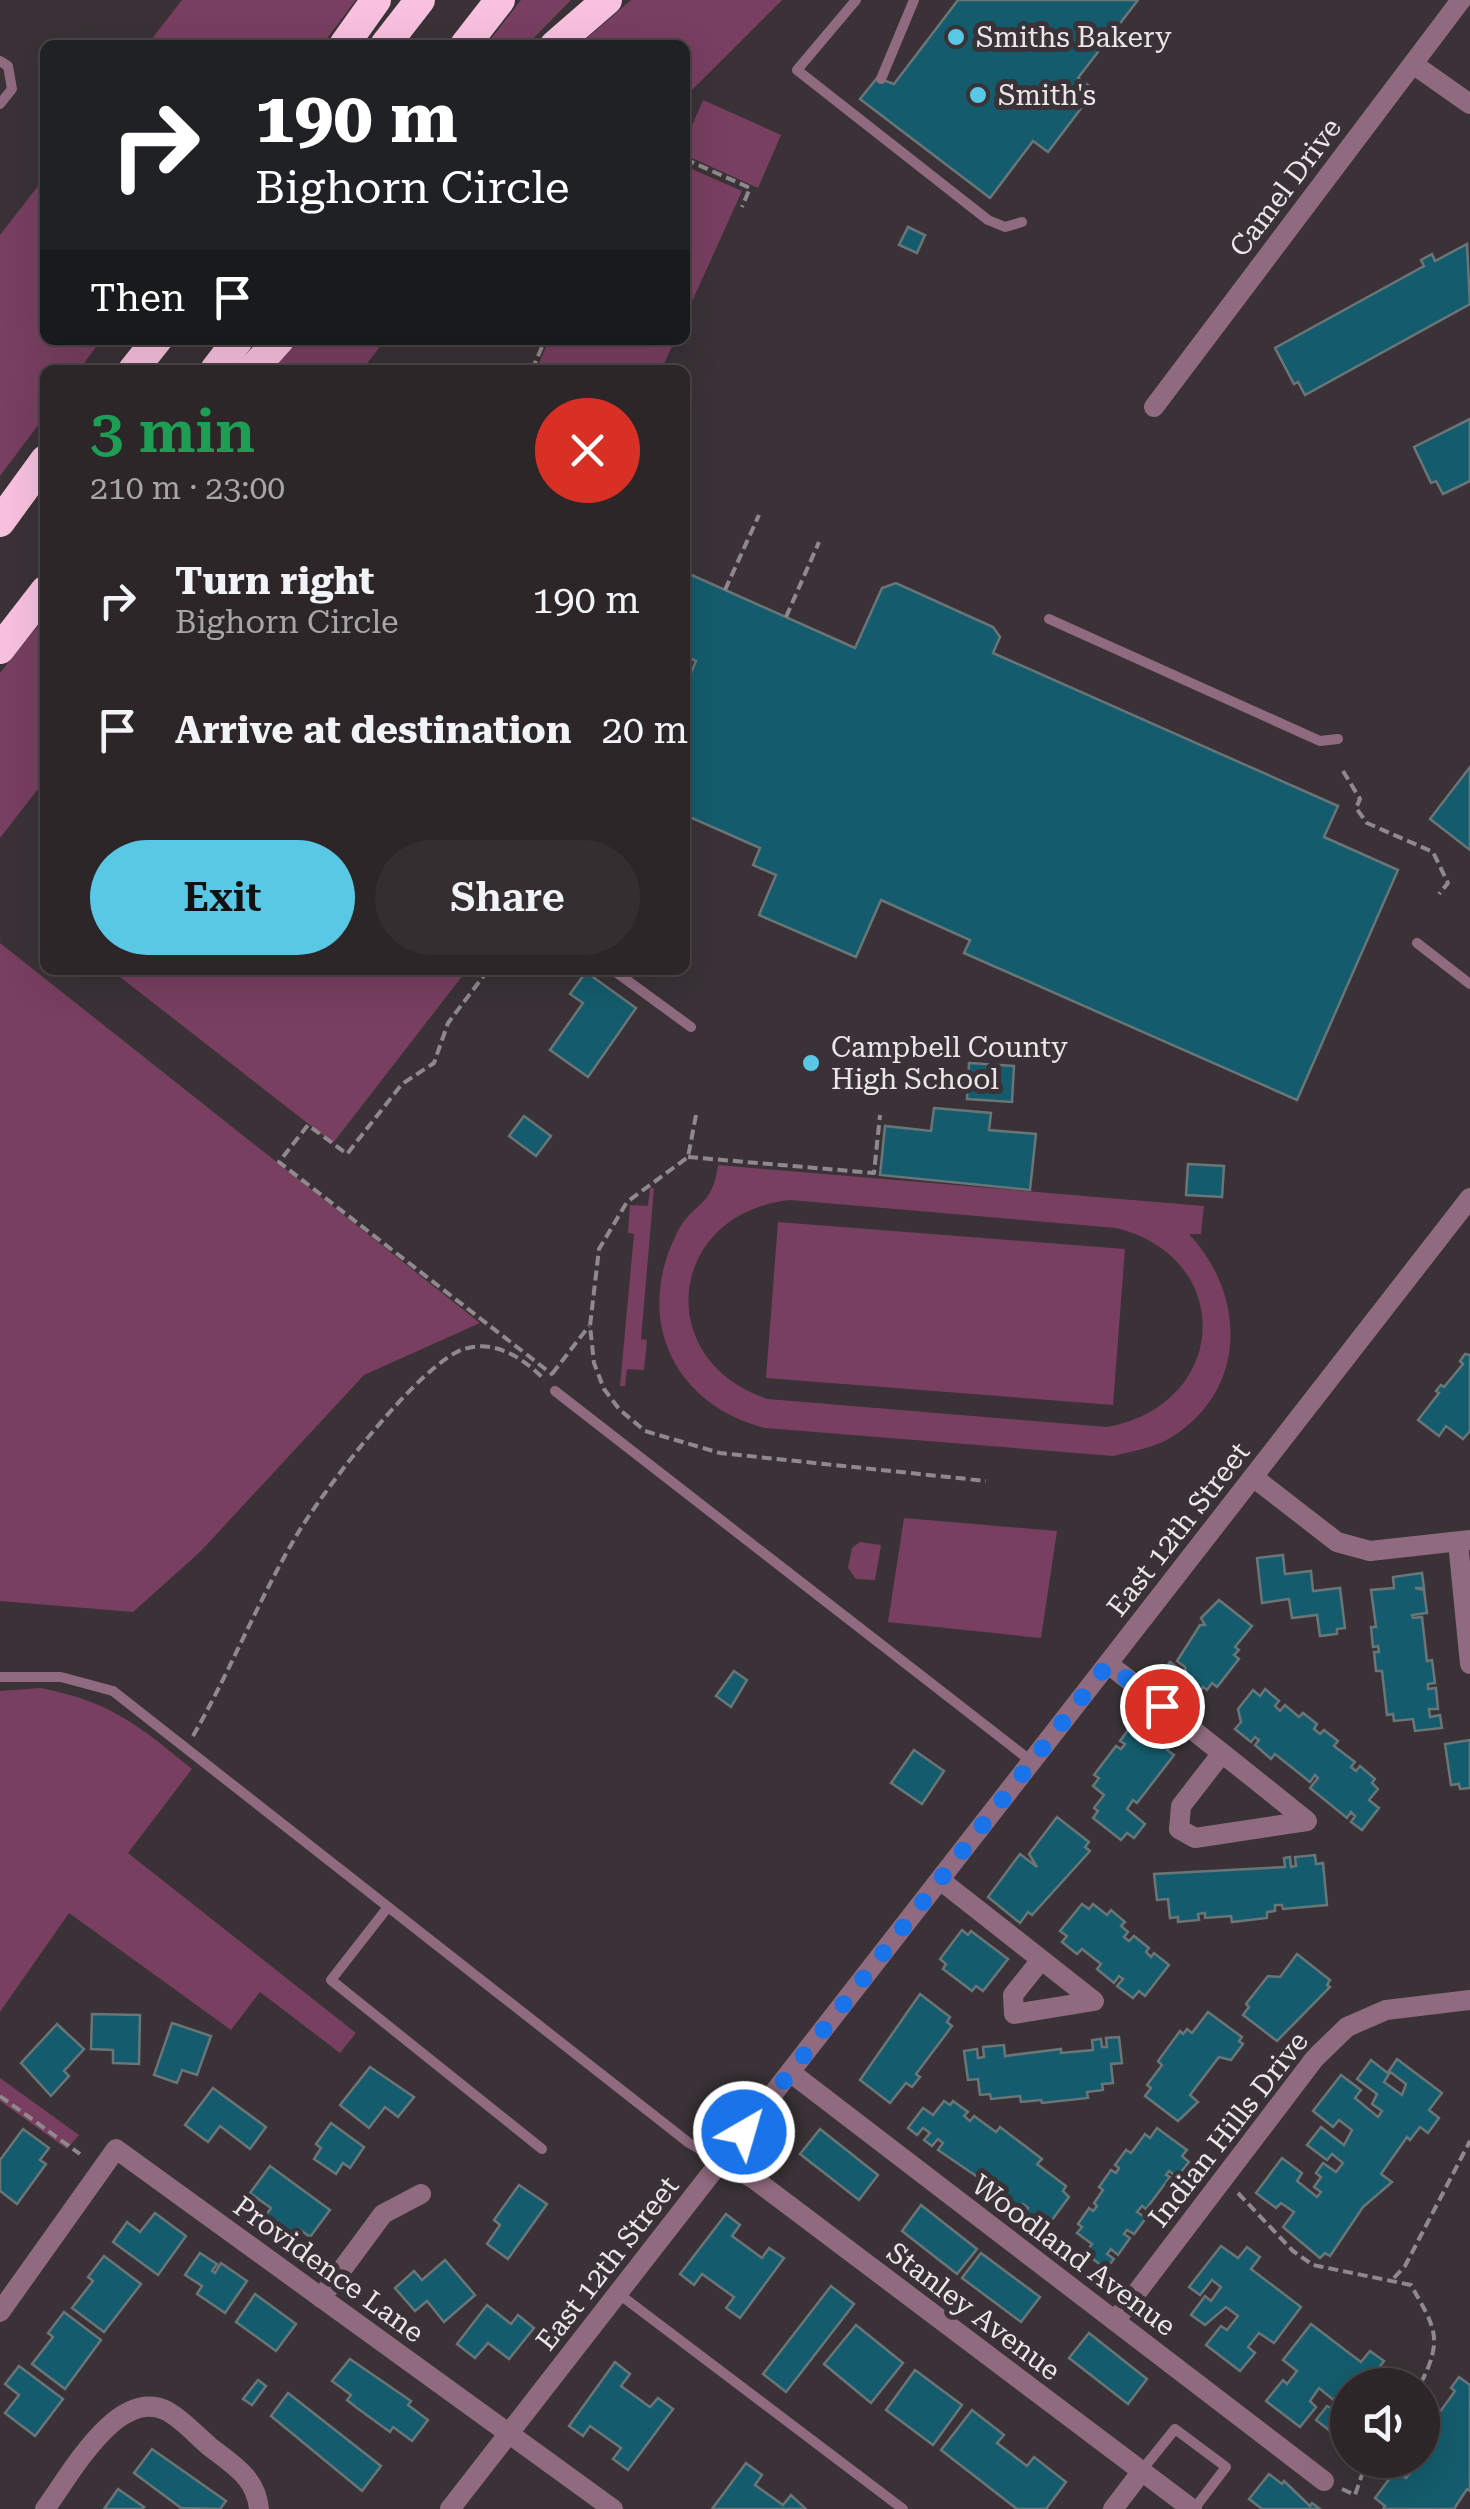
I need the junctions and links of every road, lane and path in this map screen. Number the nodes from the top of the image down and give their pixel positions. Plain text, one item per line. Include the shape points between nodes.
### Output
1 (376, 0) edge
2 (420, 0) edge
3 (500, 0) edge
4 (608, 0) edge
5 (856, 0) edge
6 (914, 0) edge
7 (1462, 0) edge
8 (348, 40) edge
9 (390, 40) edge
10 (469, 40) edge
11 (561, 40) edge
12 (0, 62) edge
13 (1412, 64) junction
14 (881, 79) dead end
15 (0, 104) edge
16 (1470, 104) edge
17 (690, 161) edge
18 (742, 207) dead end
19 (1022, 222) dead end
20 (153, 345) edge
21 (234, 345) edge
22 (274, 345) edge
23 (138, 365) edge
24 (219, 365) edge
25 (256, 365) edge
26 (1154, 407) dead end
27 (40, 467) edge
28 (40, 490) edge
29 (759, 516) dead end
30 (0, 522) edge
31 (0, 542) edge
32 (819, 542) dead end
33 (726, 590) dead end
34 (40, 598) edge
35 (40, 608) edge
36 (786, 617) dead end
37 (1049, 619) dead end
38 (0, 652) edge
39 (1338, 739) dead end
40 (1342, 771) dead end
41 (1439, 894) dead end
42 (1416, 943) dead end
43 (484, 975) edge
44 (620, 975) edge
45 (1470, 984) edge
46 (691, 1027) dead end
47 (696, 1115) dead end
48 (880, 1115) dead end
49 (688, 1157) junction
50 (1470, 1198) edge
51 (590, 1326) junction
52 (555, 1391) joint
53 (1254, 1478) junction
54 (986, 1481) dead end
55 (1464, 1541) edge
56 (1468, 1628) edge
57 (1108, 1664) junction
58 (1470, 1664) edge
59 (0, 1677) edge
60 (187, 1747) junction
61 (1222, 1753) junction
62 (1032, 1762) junction
63 (940, 1880) junction
64 (388, 1907) junction
65 (1040, 1960) dead end
66 (1470, 2000) edge
67 (790, 2072) junction
68 (0, 2096) edge
69 (1470, 2141) edge
70 (542, 2148) dead end
71 (80, 2154) dead end
72 (720, 2161) junction
73 (1220, 2181) junction
74 (420, 2194) dead end
75 (1394, 2278) junction
76 (618, 2293) junction
77 (321, 2298) junction
78 (0, 2312) edge
79 (1115, 2321) junction
80 (1427, 2368) edge
81 (509, 2433) junction
82 (1142, 2471) junction
83 (1361, 2478) edge
84 (1324, 2481) dead end
85 (1355, 2495) dead end
86 (45, 2509) edge
87 (259, 2509) edge
88 (450, 2509) edge
89 (613, 2509) edge
90 (903, 2509) edge
91 (1113, 2509) edge
92 (1193, 2509) edge

1 - 8 highway
2 - 9 highway
3 - 10 highway
4 - 11 highway
5 - 19 lane via 797,70 988,220
6 - 14 lane
7 - 13 street, Camel Drive
12 - 15 lane via 8,66 12,88
13 - 16 street
13 - 26 street, Camel Drive
17 - 18 path via 750,188
20 - 23 highway
21 - 24 highway
22 - 25 highway
27 - 30 highway
28 - 31 highway
29 - 33 path
32 - 36 path
34 - 38 highway
35 - 38 highway
37 - 39 lane via 1320,741
40 - 41 path via 1367,824 1433,852 1448,883
42 - 45 lane
43 - 51 path via 448,1023 434,1063 402,1084 346,1154 308,1125 280,1162 552,1374
44 - 46 lane
47 - 49 path
48 - 49 path via 874,1173
49 - 51 path via 646,1184 611,1224 599,1249
50 - 53 street, East 12th Street
51 - 54 path via 604,1388 618,1409 661,1438 720,1453
52 - 60 path via 506,1350 484,1346 462,1349 422,1378 298,1532
52 - 62 lane
53 - 55 street via 1337,1542 1370,1551
53 - 57 street, East 12th Street
55 - 56 street
56 - 58 street
57 - 61 street
57 - 62 street, East 12th Street
59 - 60 lane via 61,1677 113,1691
60 - 64 lane
61 - 61 street via 1264,1787 1307,1821 1195,1838 1180,1829 1181,1806
62 - 63 street, East 12th Street
63 - 65 street
63 - 67 street, East 12th Street
64 - 70 lane via 331,1980
64 - 72 lane
66 - 73 street, Indian Hills Drive via 1386,2010 1346,2027
67 - 72 street, East 12th Street
67 - 79 street, Woodland Avenue
68 - 71 path
69 - 75 path
72 - 76 street, East 12th Street
72 - 82 street, Stanley Avenue
73 - 75 path via 1313,2265
73 - 79 street, Indian Hills Drive
74 - 77 street via 383,2214
75 - 80 path via 1411,2285 1434,2328 1438,2343
76 - 81 street, East 12th Street
76 - 90 lane
77 - 78 street, Providence Lane via 116,2149
77 - 81 street, Providence Lane
79 - 84 street, Woodland Avenue
81 - 88 street, East 12th Street
81 - 89 street, Providence Lane
82 - 91 street
82 - 92 street, Stanley Avenue
82 - 92 lane via 1175,2429 1226,2467
83 - 85 path
86 - 87 street via 105,2428 146,2406 167,2412 251,2480

